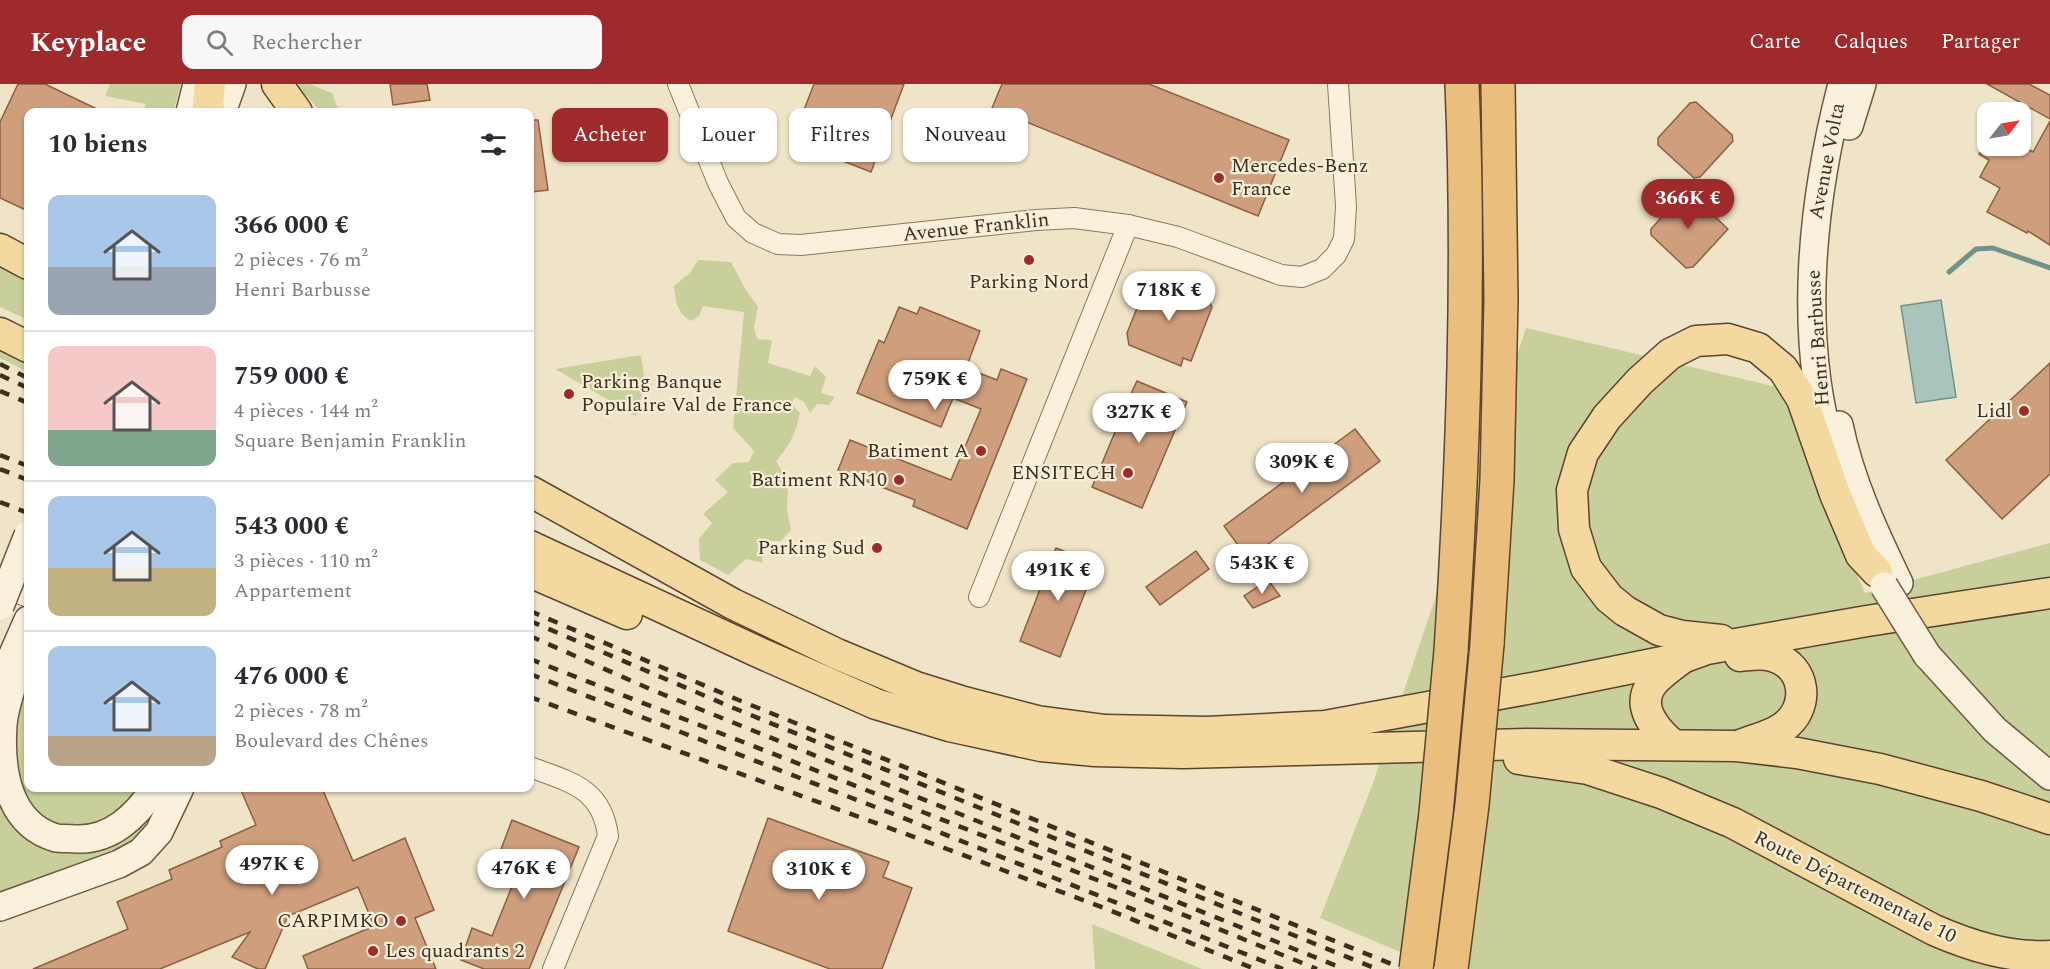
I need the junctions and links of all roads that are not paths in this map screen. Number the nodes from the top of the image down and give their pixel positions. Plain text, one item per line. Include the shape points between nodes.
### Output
1 (197, 84) edge
2 (210, 84) edge
3 (232, 84) edge
4 (277, 84) edge
5 (678, 84) edge
6 (1338, 84) edge
7 (1462, 84) edge
8 (1498, 84) edge
9 (1842, 84) edge
10 (1863, 84) edge
11 (191, 108) edge
12 (209, 108) edge
13 (223, 108) edge
14 (294, 108) edge
15 (1128, 225) junction
16 (0, 231) edge
17 (1821, 235) junction
18 (24, 243) edge
19 (0, 249) edge
20 (24, 262) edge
21 (0, 333) edge
22 (24, 345) edge
23 (534, 494) edge
24 (24, 545) edge
25 (534, 548) edge
26 (534, 574) edge
27 (1887, 580) junction
28 (0, 586) edge
29 (2050, 593) edge
30 (24, 595) edge
31 (979, 597) dead end
32 (0, 606) edge
33 (22, 634) edge
34 (1751, 642) junction
35 (1935, 653) junction
36 (1682, 658) junction
37 (0, 685) edge
38 (876, 704) junction
39 (1672, 744) junction
40 (1412, 746) junction
41 (1737, 746) junction
42 (2050, 758) edge
43 (534, 769) edge
44 (2050, 776) edge
45 (152, 792) edge
46 (178, 792) edge
47 (2050, 819) edge
48 (0, 907) edge
49 (2050, 956) edge
50 (553, 969) edge
51 (1416, 969) edge
52 (1451, 969) edge

1 - 11 main road
2 - 12 main road
3 - 13 main road
4 - 14 main road
5 - 15 street, Avenue Franklin via 736,218 778,244 801,245 1055,219
6 - 15 street, Avenue Franklin via 1346,206 1344,239 1336,255 1322,269 1302,277 1281,275 1178,237
7 - 51 highway, bridge via 1466,330 1461,497 1436,813
8 - 52 highway, bridge via 1501,300 1497,480 1472,805
9 - 17 main road, Avenue Volta via 1827,152
10 - 17 main road, Avenue Volta via 1842,148
15 - 31 street
16 - 18 main road
17 - 27 main road, Henri Barbusse via 1832,388 1847,456
17 - 27 main road, Henri Barbusse via 1813,324 1821,403 1842,483
19 - 20 main road
21 - 22 main road
23 - 36 main road via 733,604 837,654 916,687 1037,721 1105,730 1207,732 1326,726
24 - 32 main road, bridge
25 - 38 main road
26 - 38 main road via 817,695
27 - 34 main road via 1861,555 1802,399 1783,369 1758,348 1728,339 1696,341 1670,354 1640,381 1607,417 1583,453 1572,490 1574,529 1586,568 1609,598 1632,615 1659,630 1682,636
27 - 35 main road, bridge
28 - 30 street
29 - 34 main road
33 - 37 main road
33 - 45 main road via 3,726 3,774 14,807 32,826 57,838 83,839 110,833 128,820
34 - 36 main road via 1707,649
35 - 42 main road
35 - 44 main road via 1995,730
36 - 39 main road via 1655,680 1647,694 1649,717
36 - 41 main road via 1710,660 1762,654 1774,656 1795,671 1802,690 1798,711 1783,727
38 - 40 main road via 1009,740 1095,751 1183,753
39 - 40 main road
39 - 41 main road
40 - 49 main road, Route Départementale 10 via 1588,769 1661,793 1733,823 1961,942 2018,955
41 - 47 main road via 1880,769
43 - 50 street via 593,796 606,820 608,836
46 - 48 main road via 159,832 141,852 119,864

